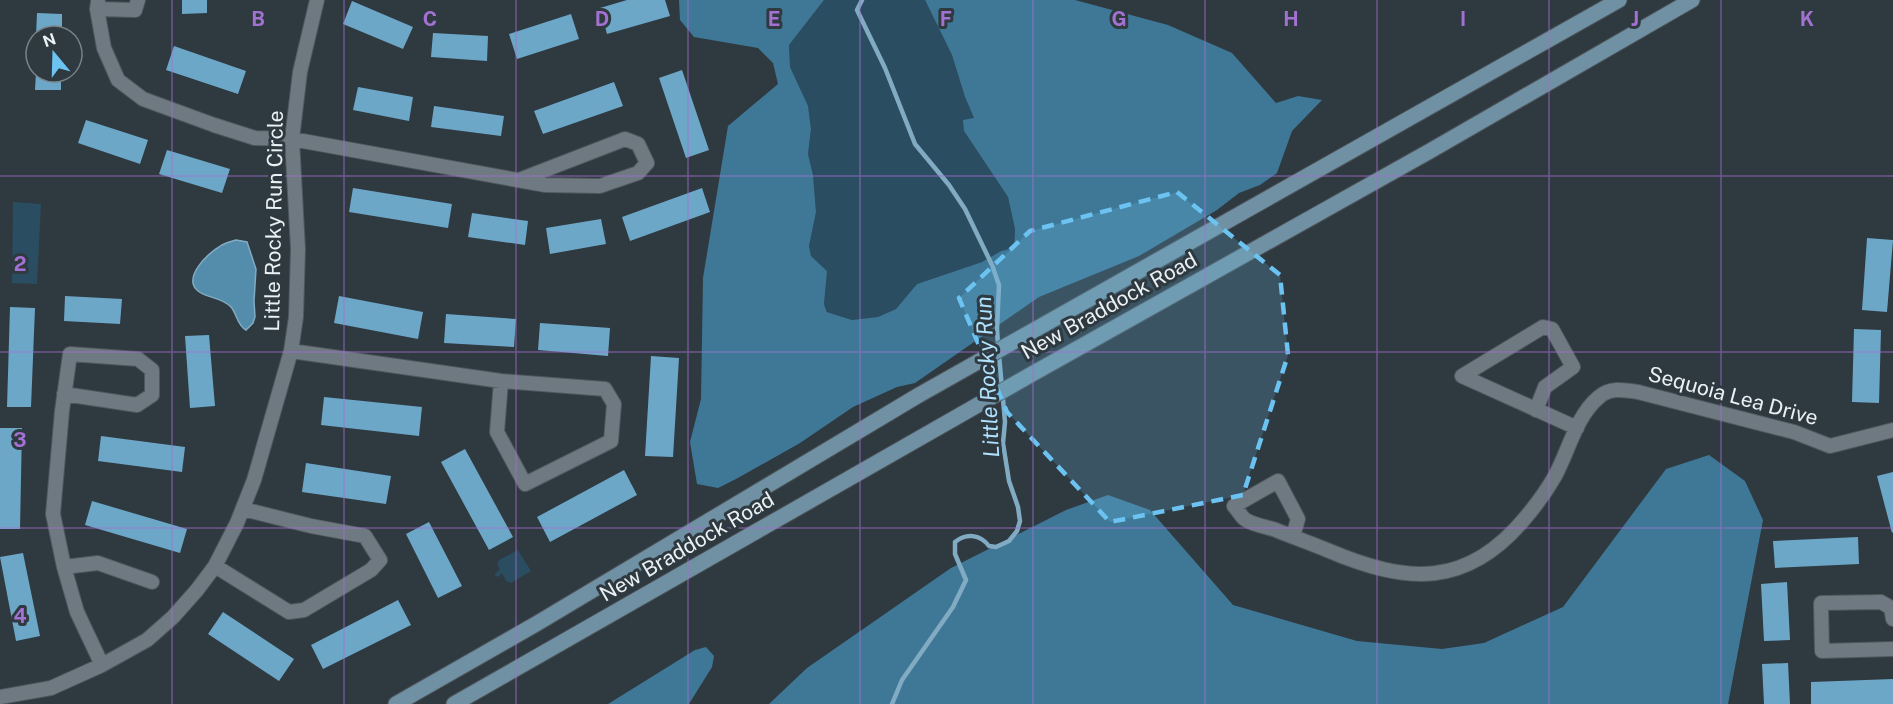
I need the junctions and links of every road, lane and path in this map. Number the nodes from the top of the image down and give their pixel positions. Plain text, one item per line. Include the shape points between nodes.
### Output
1 (138, 0) edge
2 (317, 0) edge
3 (1619, 0) edge
4 (1692, 0) edge
5 (97, 4) edge
6 (292, 139) junction
7 (519, 180) junction
8 (291, 351) junction
9 (501, 381) junction
10 (64, 393) junction
11 (1536, 410) junction
12 (1577, 428) junction
13 (1893, 429) edge
14 (243, 509) junction
15 (1293, 536) junction
16 (215, 566) junction
17 (64, 567) junction
18 (152, 582) dead end
19 (1893, 619) edge
20 (1893, 649) edge
21 (102, 665) junction
22 (0, 697) edge
23 (396, 704) edge
24 (454, 704) edge

1 - 5 street via 135,10
2 - 6 street, Little Rocky Run Circle via 300,72
3 - 23 main road, New Braddock Road via 919,395
4 - 24 main road, New Braddock Road
5 - 6 street via 104,48 118,80 143,99 255,138
6 - 7 street
6 - 8 street, Little Rocky Run Circle via 298,249
7 - 7 street via 545,185 600,186 638,173 646,163 638,144 625,139
8 - 9 street
8 - 14 street, Little Rocky Run Circle
9 - 9 street via 605,389 614,404 611,441 525,484 497,432
10 - 10 street via 70,354 138,359 152,370 152,395 137,405
10 - 17 street via 53,514
11 - 11 street via 1462,376 1543,327 1552,328 1573,367 1545,387
11 - 12 street
12 - 13 street, Sequoia Lea Drive via 1600,395 1619,389 1794,432 1830,446
12 - 15 street, Sequoia Lea Drive via 1555,476 1519,526 1496,549 1448,572 1420,574 1358,564
14 - 16 street, Little Rocky Run Circle
14 - 16 street via 365,536 380,560 371,570 304,610 289,612
15 - 15 street, Sequoia Lea Drive via 1245,519 1234,506 1278,481 1298,519
16 - 21 street, Little Rocky Run Circle via 179,611 155,633
17 - 18 street via 98,563
17 - 21 street via 77,612
19 - 20 street via 1891,608 1881,602 1821,603 1822,651
21 - 22 street, Little Rocky Run Circle via 51,688

